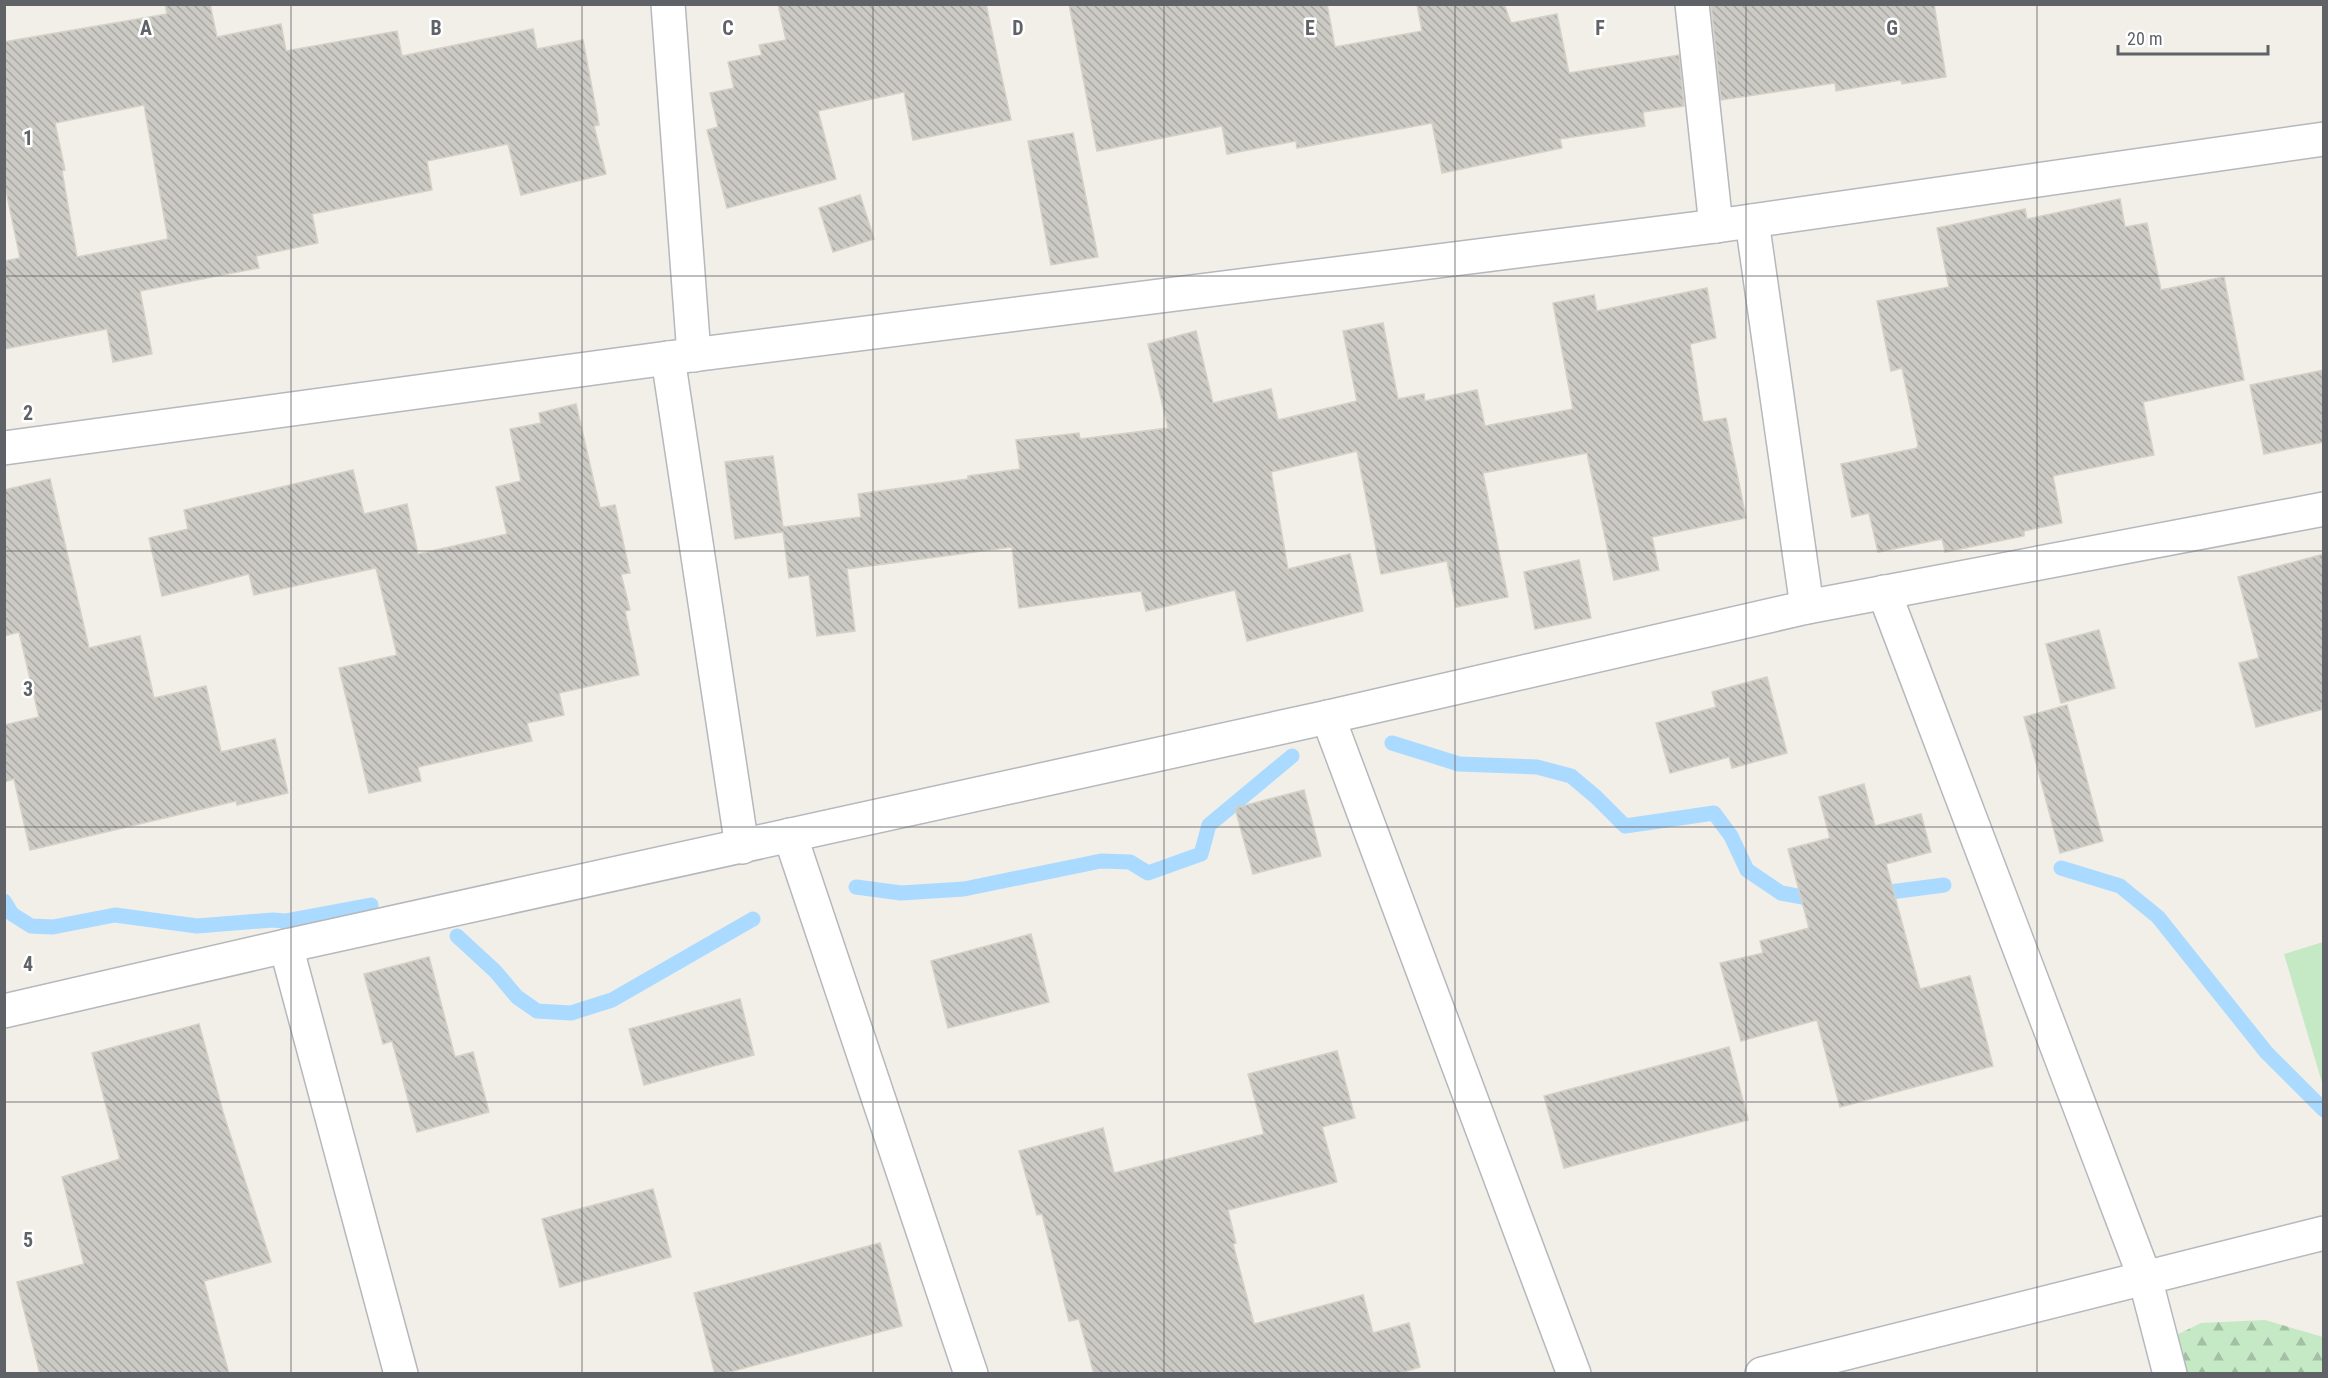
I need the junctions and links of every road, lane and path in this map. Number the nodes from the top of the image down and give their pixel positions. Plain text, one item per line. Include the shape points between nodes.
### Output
1 (668, 4) edge
2 (1692, 4) edge
3 (2324, 139) edge
4 (1752, 221) junction
5 (1716, 226) junction
6 (681, 357) junction
7 (4, 448) edge
8 (2324, 509) edge
9 (1884, 592) junction
10 (1806, 608) junction
11 (1328, 717) junction
12 (790, 835) junction
13 (742, 847) junction
14 (286, 946) junction
15 (4, 1011) edge
16 (2324, 1233) edge
17 (2145, 1278) junction
18 (401, 1374) edge
19 (971, 1374) edge
20 (1575, 1374) edge
21 (1762, 1374) edge
22 (2170, 1374) edge

1 - 6 street
2 - 5 street
3 - 4 street
4 - 5 street
4 - 10 street
5 - 6 street
6 - 7 street
6 - 13 street
8 - 9 street
9 - 10 street
9 - 17 street
10 - 11 street
11 - 12 street
11 - 20 street
12 - 13 street
12 - 19 street
13 - 14 street
14 - 15 street
14 - 18 street
16 - 17 street
17 - 21 street
17 - 22 street

